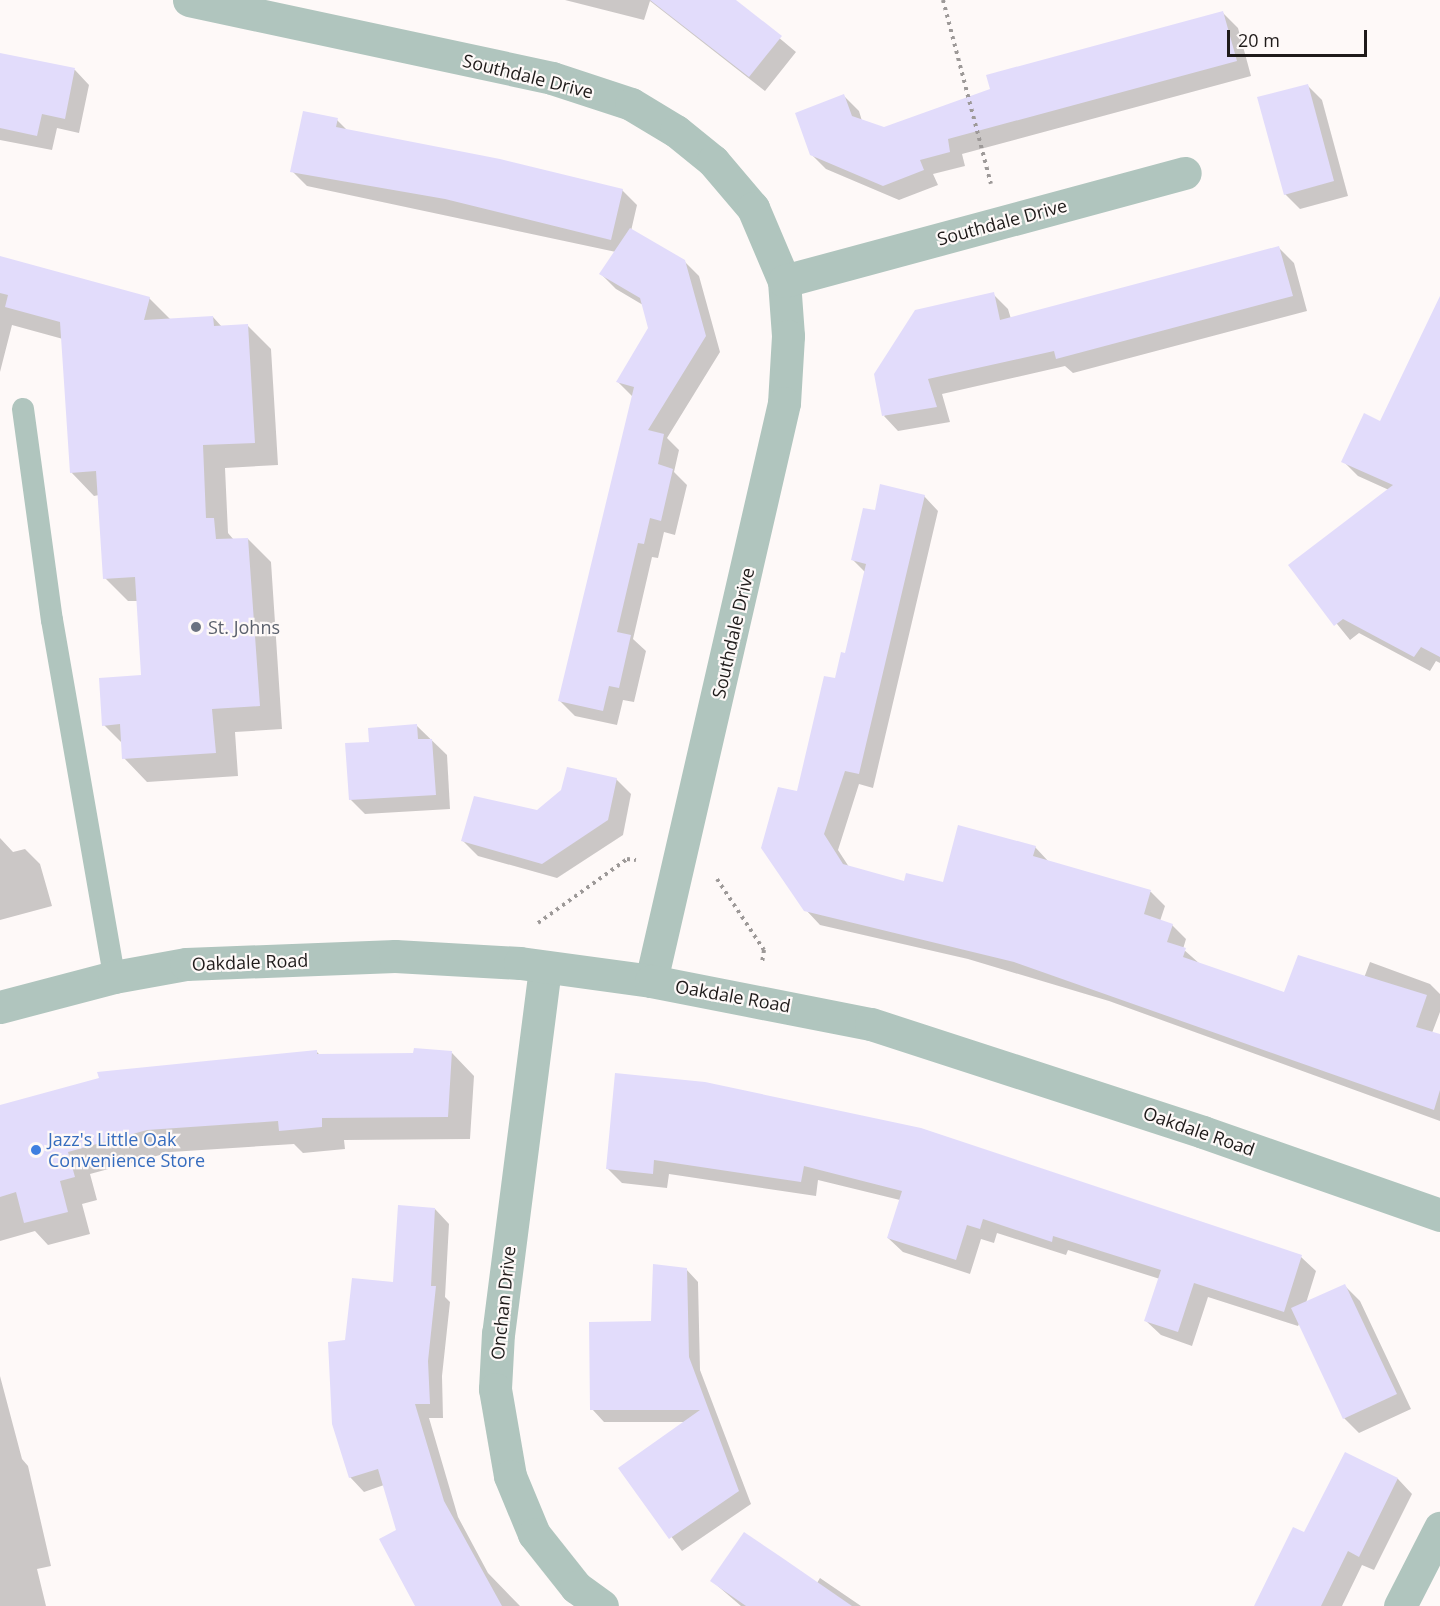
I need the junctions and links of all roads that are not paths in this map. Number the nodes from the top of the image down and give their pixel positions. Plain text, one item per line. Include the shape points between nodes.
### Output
1 (189, 0) edge
2 (1185, 173) dead end
3 (784, 281) junction
4 (23, 409) dead end
5 (545, 968) junction
6 (114, 977) junction
7 (651, 981) junction
8 (0, 1007) edge
9 (1440, 1215) edge
10 (1440, 1528) edge
11 (602, 1606) edge
12 (1400, 1606) edge

1 - 3 street, Southdale Drive via 552,78 631,104 676,131 713,161 740,192 753,208
2 - 3 street, Southdale Drive
3 - 7 street, Southdale Drive via 788,336 782,414
4 - 6 lane via 52,620
5 - 6 street, Oakdale Road via 395,956 186,964
5 - 7 street, Oakdale Road
5 - 11 street, Onchan Drive via 498,1333 495,1389 510,1476 534,1534 576,1587
6 - 8 street, Oakdale Road
7 - 9 street, Oakdale Road via 872,1024 1203,1131
10 - 12 street

